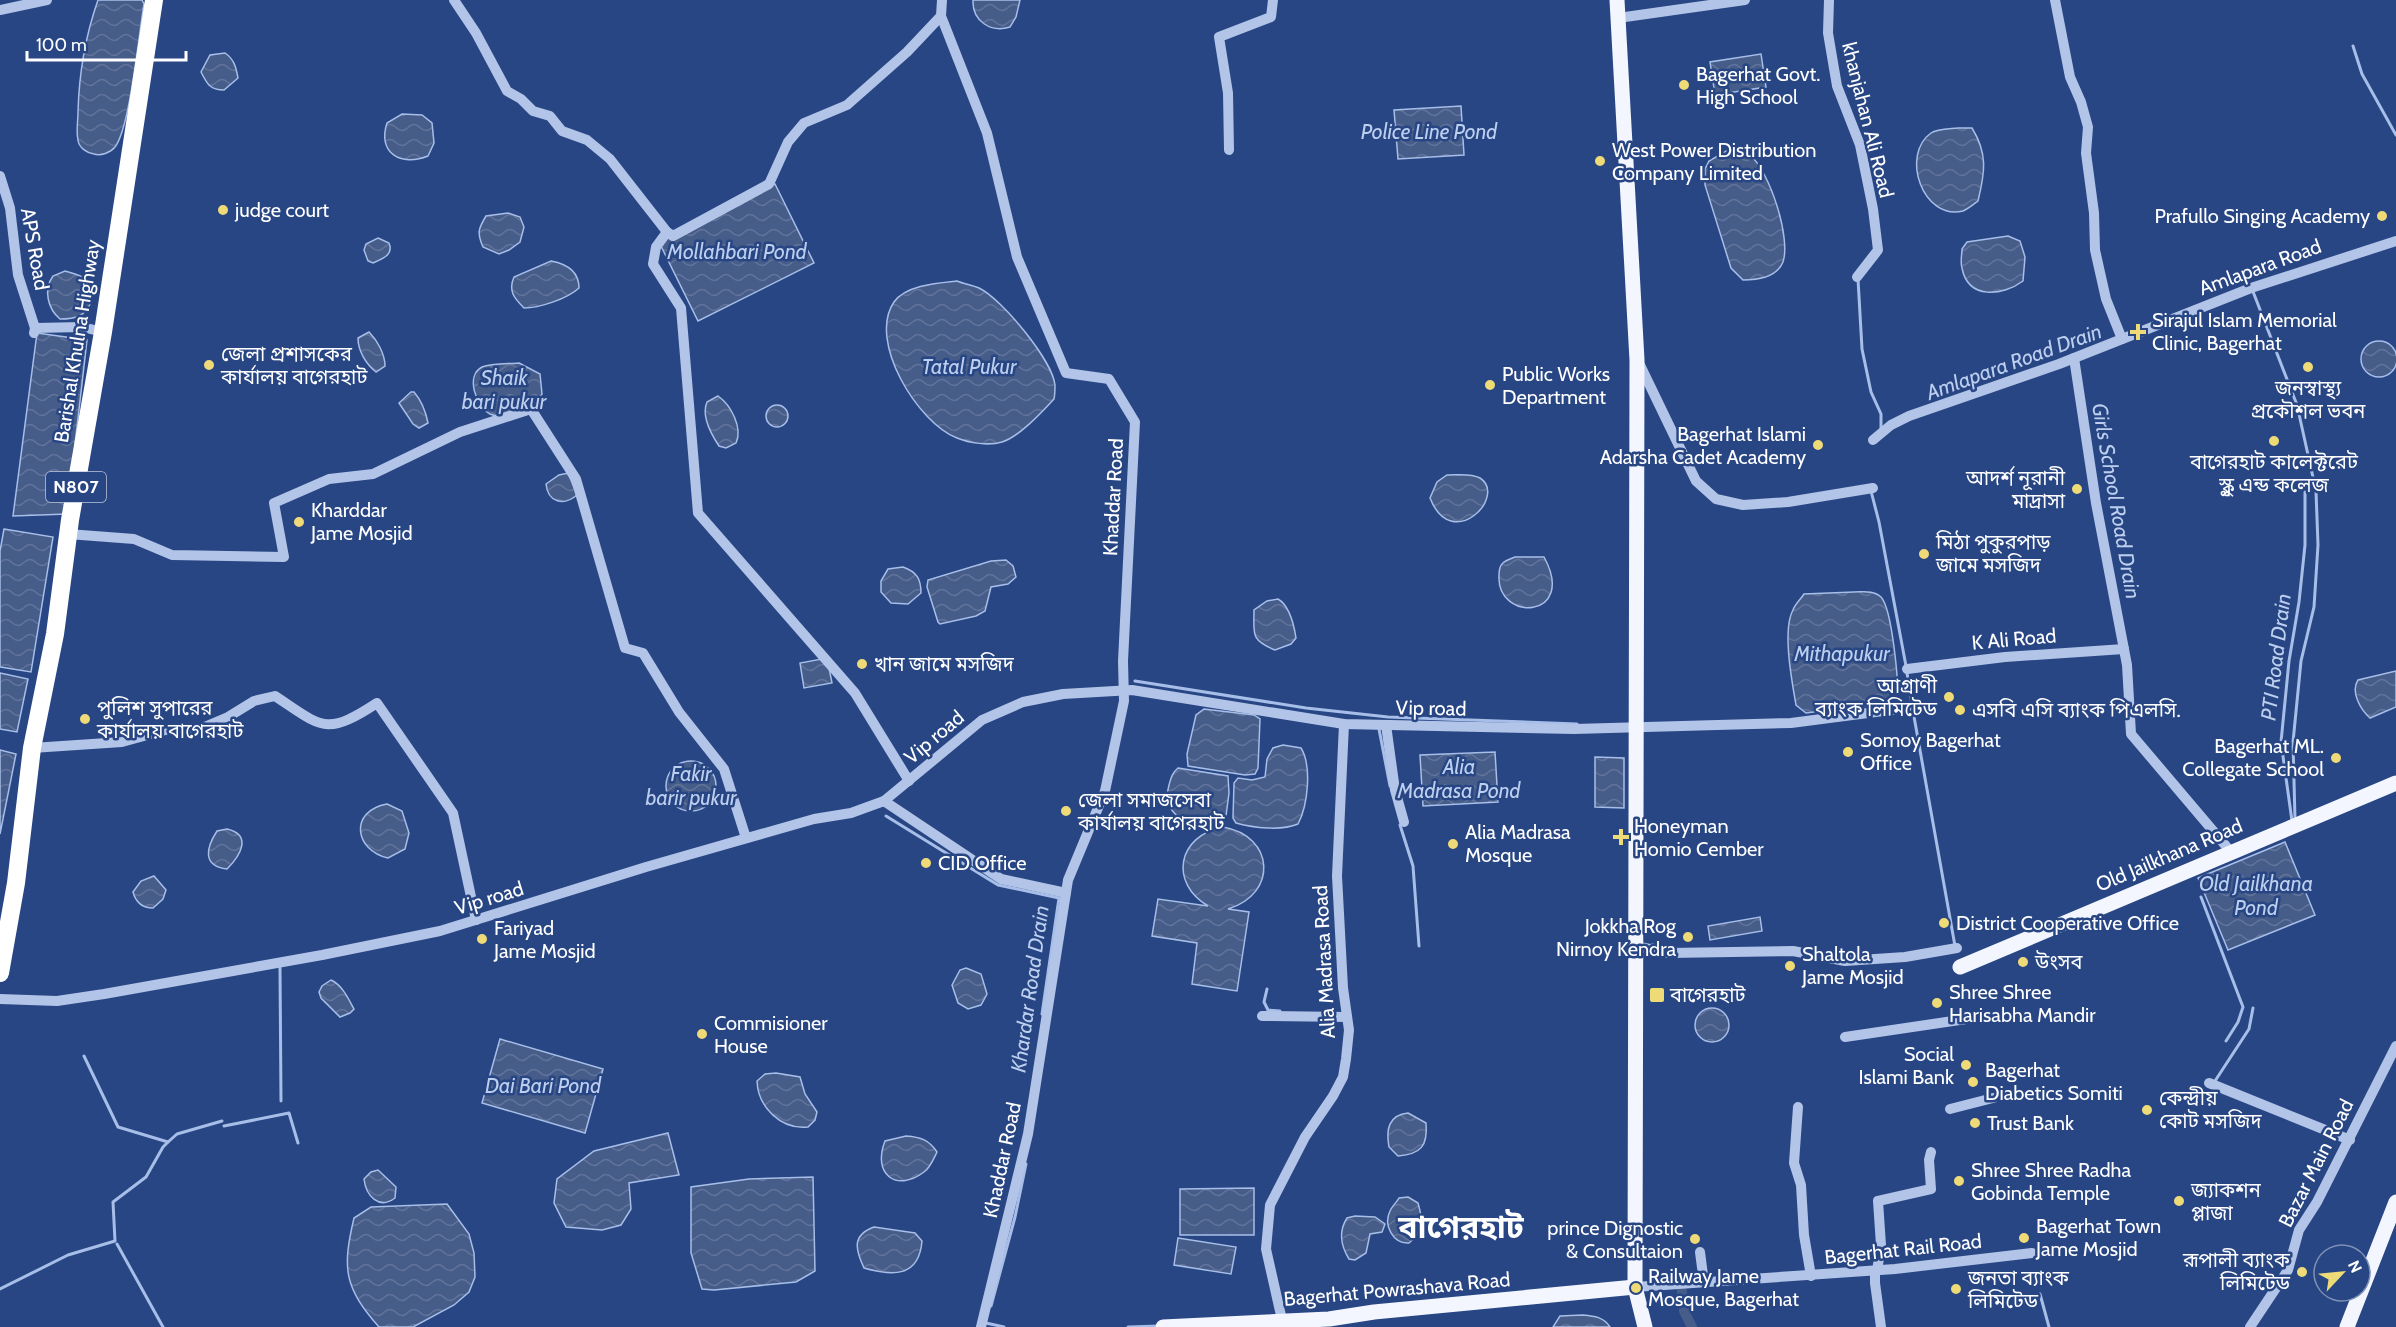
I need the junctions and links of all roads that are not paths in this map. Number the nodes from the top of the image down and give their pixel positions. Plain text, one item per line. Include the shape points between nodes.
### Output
1 (47, 0) edge
2 (154, 0) edge
3 (454, 0) edge
4 (942, 0) edge
5 (1274, 0) edge
6 (1617, 0) edge
7 (1745, 0) edge
8 (1828, 0) edge
9 (2055, 0) edge
10 (0, 10) edge
11 (941, 15) junction
12 (1618, 18) junction
13 (1229, 150) dead end
14 (0, 176) edge
15 (667, 231) junction
16 (2396, 241) edge
17 (1857, 277) dead end
18 (103, 332) junction
19 (2122, 339) junction
20 (2074, 358) junction
21 (1637, 360) junction
22 (1873, 440) dead end
23 (1873, 488) dead end
24 (68, 534) junction
25 (2124, 649) junction
26 (1907, 669) dead end
27 (1125, 690) junction
28 (1914, 707) dead end
29 (1344, 724) junction
30 (1386, 725) junction
31 (1635, 726) junction
32 (32, 748) junction
33 (909, 781) junction
34 (2396, 783) edge
35 (884, 801) junction
36 (1404, 822) dead end
37 (746, 838) junction
38 (2231, 852) junction
39 (1066, 893) junction
40 (476, 920) junction
41 (1635, 946) junction
42 (1957, 948) dead end
43 (1960, 967) dead end
44 (0, 974) edge
45 (0, 999) edge
46 (1262, 1016) dead end
47 (1347, 1017) junction
48 (1973, 1018) dead end
49 (1845, 1037) dead end
50 (2396, 1046) edge
51 (2209, 1083) dead end
52 (1993, 1098) dead end
53 (1798, 1107) dead end
54 (1950, 1109) dead end
55 (2350, 1140) junction
56 (1931, 1152) dead end
57 (2396, 1202) edge
58 (1700, 1252) dead end
59 (2032, 1253) dead end
60 (1876, 1271) junction
61 (1811, 1276) junction
62 (1704, 1283) junction
63 (1635, 1287) junction
64 (1282, 1320) junction
65 (981, 1327) edge
66 (1163, 1327) edge
67 (1645, 1327) edge
68 (1881, 1327) edge
69 (2250, 1327) edge
70 (2347, 1327) edge

1 - 10 street
2 - 18 highway, Barishal Khulna Highway / N807
3 - 15 street via 507,92 533,111 550,116 562,131 587,140 610,159
4 - 11 street
5 - 13 street via 1271,17 1219,37 1228,93
6 - 12 main road
7 - 12 street
8 - 17 street, khanjahan Ali Road via 1828,33 1837,87 1860,145 1878,250
9 - 19 street via 2070,77 2088,127 2086,153 2095,250 2106,299
11 - 15 street via 907,52 847,105 804,123 788,142 768,184 680,233 673,236
11 - 27 street, Khaddar Road via 987,133 1017,257 1066,373 1109,379 1135,422 1123,661
12 - 21 main road
14 - 18 street, APS Road via 10,208 18,275 35,330 82,327
15 - 33 street via 656,247 653,264 681,308 698,513 855,693
16 - 19 street, Amlapara Road via 2251,288
18 - 24 highway, Barishal Khulna Highway / N807
19 - 20 street, Amlapara Road
20 - 22 street, Amlapara Road via 1909,416
20 - 25 street
21 - 23 street via 1696,481 1716,499 1743,505 1766,504
21 - 31 main road
24 - 32 highway, Barishal Khulna Highway / N807 via 55,634
24 - 37 street via 134,539 172,555 284,557 274,503 329,479 373,474 460,432 531,409 576,479 625,648 643,653 679,712 724,769
25 - 26 street, K Ali Road
25 - 38 street via 2132,735
27 - 29 street, Vip road
27 - 33 street, Vip road via 1063,694 1023,702 982,720
27 - 39 street, Khaddar Road via 1105,790
28 - 31 street, Vip road via 1791,723
29 - 30 street, Vip road
29 - 47 street, Alia Madrasa Road via 1338,876
30 - 31 street, Vip road via 1574,729
30 - 36 street
31 - 41 main road
32 - 40 street via 122,742 169,729 195,730 254,701 275,696 314,722 327,726 344,722 377,703 453,813
32 - 44 highway, Barishal Khulna Highway / N807 via 16,883
33 - 35 street, Vip road
34 - 38 main road, Old Jailkhana Road
35 - 37 street, Vip road via 851,813
35 - 39 street via 1001,879
37 - 40 street, Vip road
38 - 43 main road, Old Jailkhana Road
39 - 65 street, Khaddar Road via 1028,1134
40 - 45 street, Vip road via 322,955 57,1001
41 - 42 street via 1669,953 1793,951 1845,960 1905,957
41 - 63 main road
46 - 47 street
47 - 64 street, Alia Madrasa Road via 1343,1077 1305,1137 1270,1205 1266,1249
48 - 49 street
50 - 55 street, Bazar Main Road
51 - 55 street
52 - 54 street
53 - 61 street via 1794,1163 1801,1185
55 - 69 street, Bazar Main Road via 2299,1230 2288,1270
56 - 60 street via 1930,1189 1878,1201 1881,1245
57 - 70 main road
58 - 62 street
59 - 60 street, Bagerhat Rail Road
60 - 61 street, Bagerhat Rail Road
60 - 68 street
61 - 62 street, Bagerhat Rail Road
62 - 63 street, Bagerhat Rail Road
63 - 64 main road, Bagerhat Powrashava Road via 1329,1319
63 - 67 main road
64 - 66 main road, Bagerhat Powrashava Road

